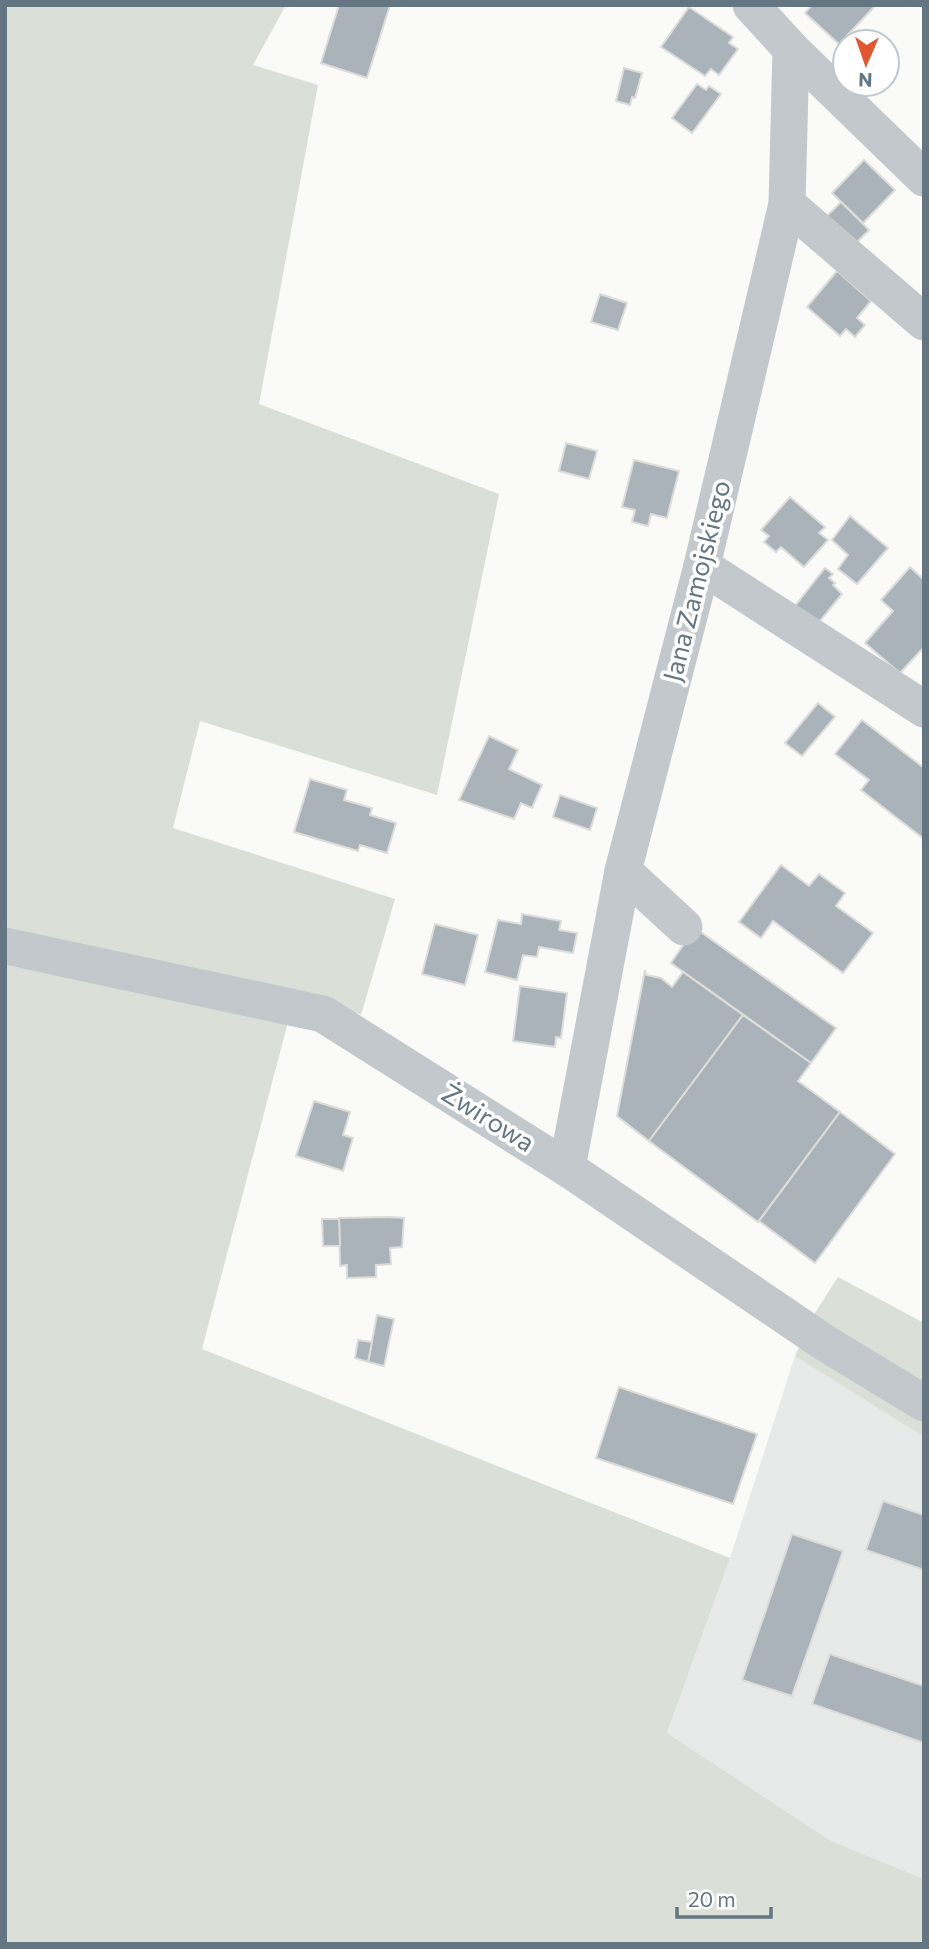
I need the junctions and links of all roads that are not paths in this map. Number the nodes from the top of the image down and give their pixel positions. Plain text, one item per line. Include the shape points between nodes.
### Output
1 (751, 5) edge
2 (791, 50) junction
3 (924, 177) edge
4 (786, 204) junction
5 (924, 322) edge
6 (702, 566) junction
7 (924, 709) edge
8 (623, 871) junction
9 (684, 927) dead end
10 (5, 946) edge
11 (567, 1168) junction
12 (924, 1403) edge

1 - 2 street
2 - 3 street
2 - 4 street, Jana Zamojskiego
4 - 5 street
4 - 6 street, Jana Zamojskiego
6 - 7 street
6 - 8 street, Jana Zamojskiego
8 - 9 street
8 - 11 street, Jana Zamojskiego
10 - 11 street, Żwirowa via 323,1013
11 - 12 street, Żwirowa via 825,1343

